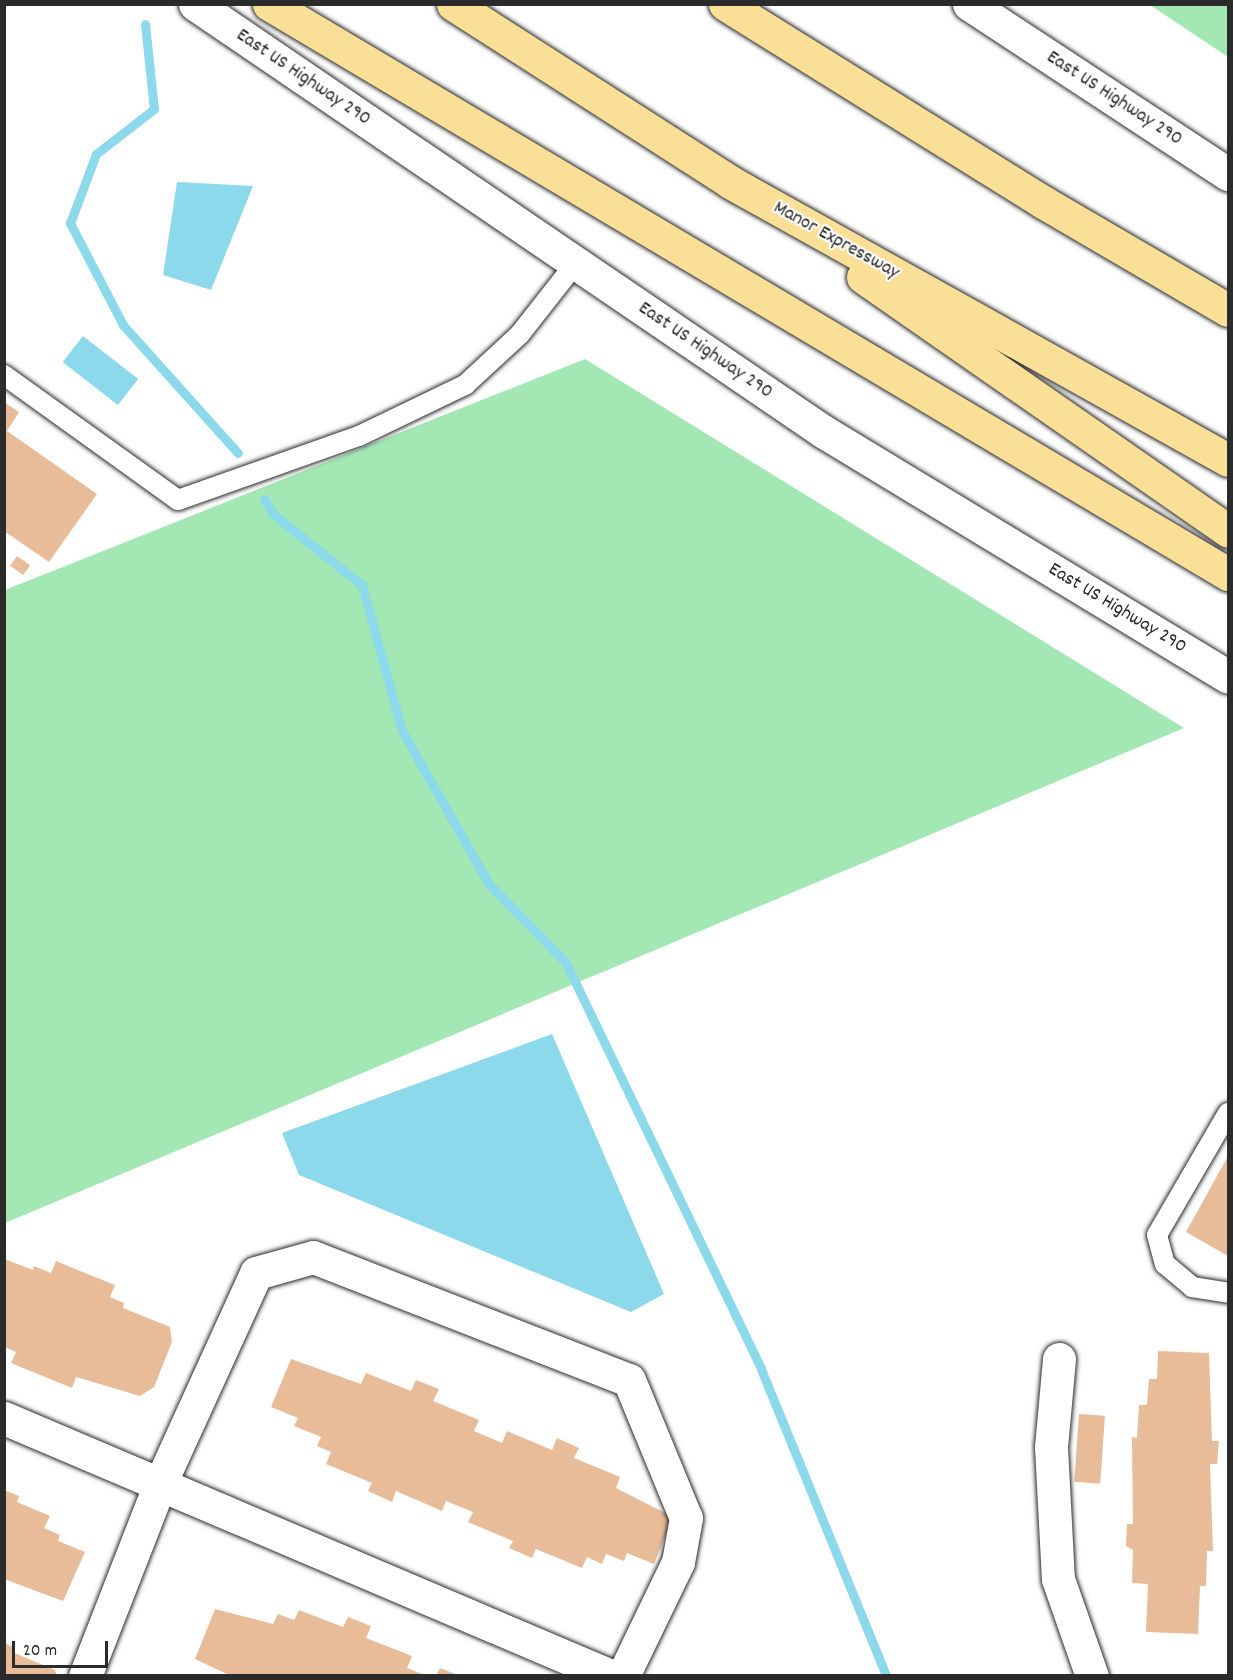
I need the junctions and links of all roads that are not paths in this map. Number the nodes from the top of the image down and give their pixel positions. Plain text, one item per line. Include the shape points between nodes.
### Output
1 (195, 4) edge
2 (269, 4) edge
3 (453, 4) edge
4 (725, 4) edge
5 (969, 4) edge
6 (1228, 174) edge
7 (730, 182) junction
8 (575, 264) junction
9 (1228, 310) edge
10 (4, 375) edge
11 (1228, 460) edge
12 (1228, 531) edge
13 (1228, 574) edge
14 (1228, 677) edge
15 (1228, 1113) edge
16 (1228, 1293) edge
17 (1059, 1359) dead end
18 (4, 1418) edge
19 (159, 1486) junction
20 (85, 1676) edge
21 (611, 1676) edge
22 (623, 1676) edge
23 (1092, 1676) edge

1 - 8 street, East US Highway 290
2 - 13 highway
3 - 7 highway, Manor Expressway
4 - 9 highway via 1043,202
5 - 6 street, East US Highway 290
7 - 11 highway, Manor Expressway
7 - 12 highway
8 - 10 lane via 520,334 465,385 359,436 178,500
8 - 14 street, East US Highway 290 via 824,432
15 - 16 lane via 1157,1235 1165,1264 1192,1287
17 - 23 street via 1051,1447 1058,1579
18 - 19 street
19 - 20 street
19 - 21 street
19 - 22 street via 256,1273 313,1257 629,1380 686,1518 678,1562

